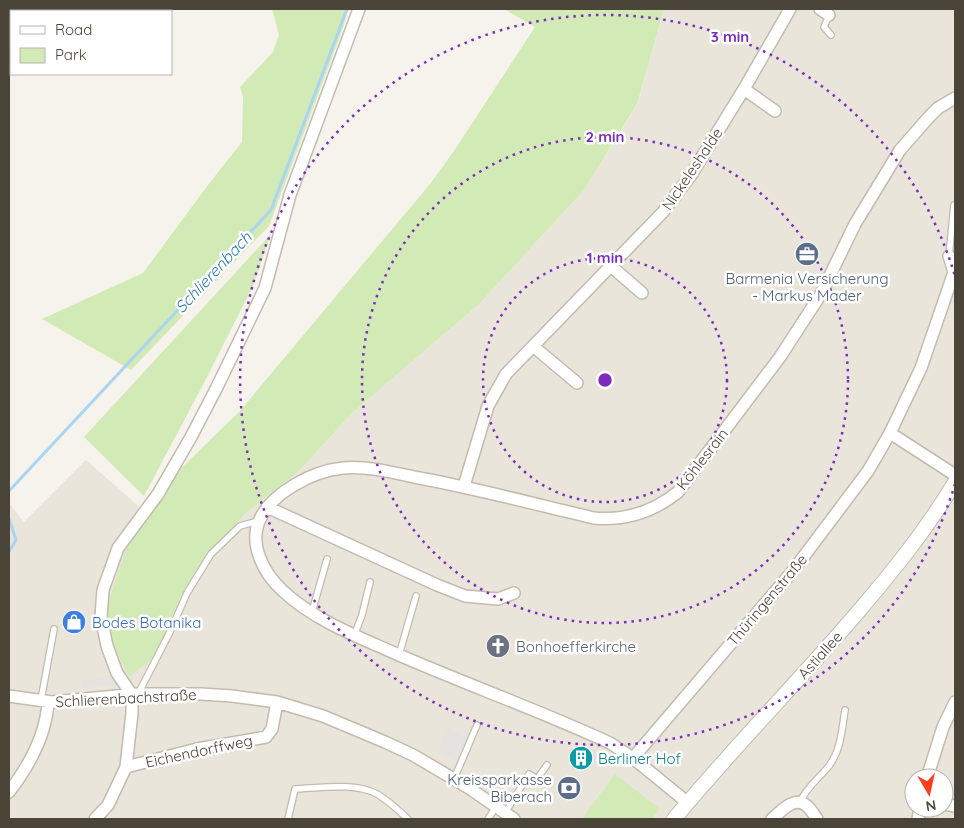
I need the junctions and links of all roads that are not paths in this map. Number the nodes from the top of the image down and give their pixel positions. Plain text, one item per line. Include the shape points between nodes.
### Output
1 (358, 9) edge
2 (790, 9) edge
3 (825, 12) edge
4 (831, 35) dead end
5 (744, 89) junction
6 (955, 98) edge
7 (775, 111) dead end
8 (954, 205) edge
9 (949, 256) joint
10 (612, 266) junction
11 (642, 293) dead end
12 (533, 346) junction
13 (576, 383) dead end
14 (890, 434) junction
15 (955, 475) edge
16 (955, 482) edge
17 (464, 486) junction
18 (267, 507) junction
19 (259, 521) junction
20 (327, 559) dead end
21 (370, 582) dead end
22 (514, 593) dead end
23 (416, 596) dead end
24 (312, 612) junction
25 (54, 629) dead end
26 (354, 636) junction
27 (400, 655) junction
28 (135, 695) junction
29 (9, 696) edge
30 (44, 701) junction
31 (277, 702) junction
32 (954, 705) edge
33 (845, 710) dead end
34 (477, 724) dead end
35 (633, 758) junction
36 (547, 765) dead end
37 (126, 767) junction
38 (930, 768) edge
39 (454, 779) junction
40 (9, 792) edge
41 (800, 802) junction
42 (688, 803) junction
43 (505, 813) edge
44 (95, 819) edge
45 (288, 819) edge
46 (408, 819) edge
47 (488, 819) edge
48 (674, 819) edge
49 (772, 819) edge
50 (817, 819) edge

1 - 28 street via 288,202 265,288 191,437 158,494 118,548 103,590 102,617 107,646 117,674
2 - 5 street, Nickeleshalde
3 - 4 lane via 824,27
5 - 7 street
5 - 10 street, Nickeleshalde via 692,175 664,212
6 - 17 street, Köhlesrain via 929,116 900,150 856,224 821,294 780,357 678,492 668,500 640,514 612,520
8 - 9 lane
9 - 14 street, Thüringenstraße via 954,272 921,368
10 - 11 street
10 - 12 street, Nickeleshalde
12 - 13 street
12 - 17 street, Nickeleshalde via 506,374 488,406
14 - 15 street
14 - 35 street, Thüringenstraße via 868,472 792,572
16 - 42 street, Astiallee via 903,559
17 - 18 street, Köhlesrain via 378,470 340,469 313,475
18 - 19 street, Köhlesrain
18 - 22 street via 466,596 498,599
19 - 24 street, Köhlesrain via 258,550 262,565 282,591
19 - 28 lane via 240,526 210,554
20 - 24 lane
21 - 26 lane
23 - 27 lane
24 - 26 street, Köhlesrain
25 - 30 lane
26 - 27 street, Köhlesrain
27 - 35 street, Köhlesrain via 593,735
28 - 30 street, Schlierenbachstraße
28 - 31 street, Schlierenbachstraße via 201,694
28 - 37 street, Eichendorffweg
29 - 30 street, Schlierenbachstraße
30 - 40 street via 47,716 42,736
31 - 37 street, Eichendorffweg via 272,729 266,737 197,749
31 - 39 street, Schlierenbachstraße via 323,716 385,742
32 - 38 street
33 - 41 lane via 838,749
34 - 39 lane
35 - 42 street, Köhlesrain
36 - 43 lane via 537,779 529,774
37 - 44 street, Eichendorffweg via 108,804
39 - 43 street, Schlierenbachstraße
41 - 49 street via 786,806
41 - 50 street via 807,805
42 - 48 street, Astiallee
43 - 47 lane
45 - 46 lane via 295,789 335,787 375,793

